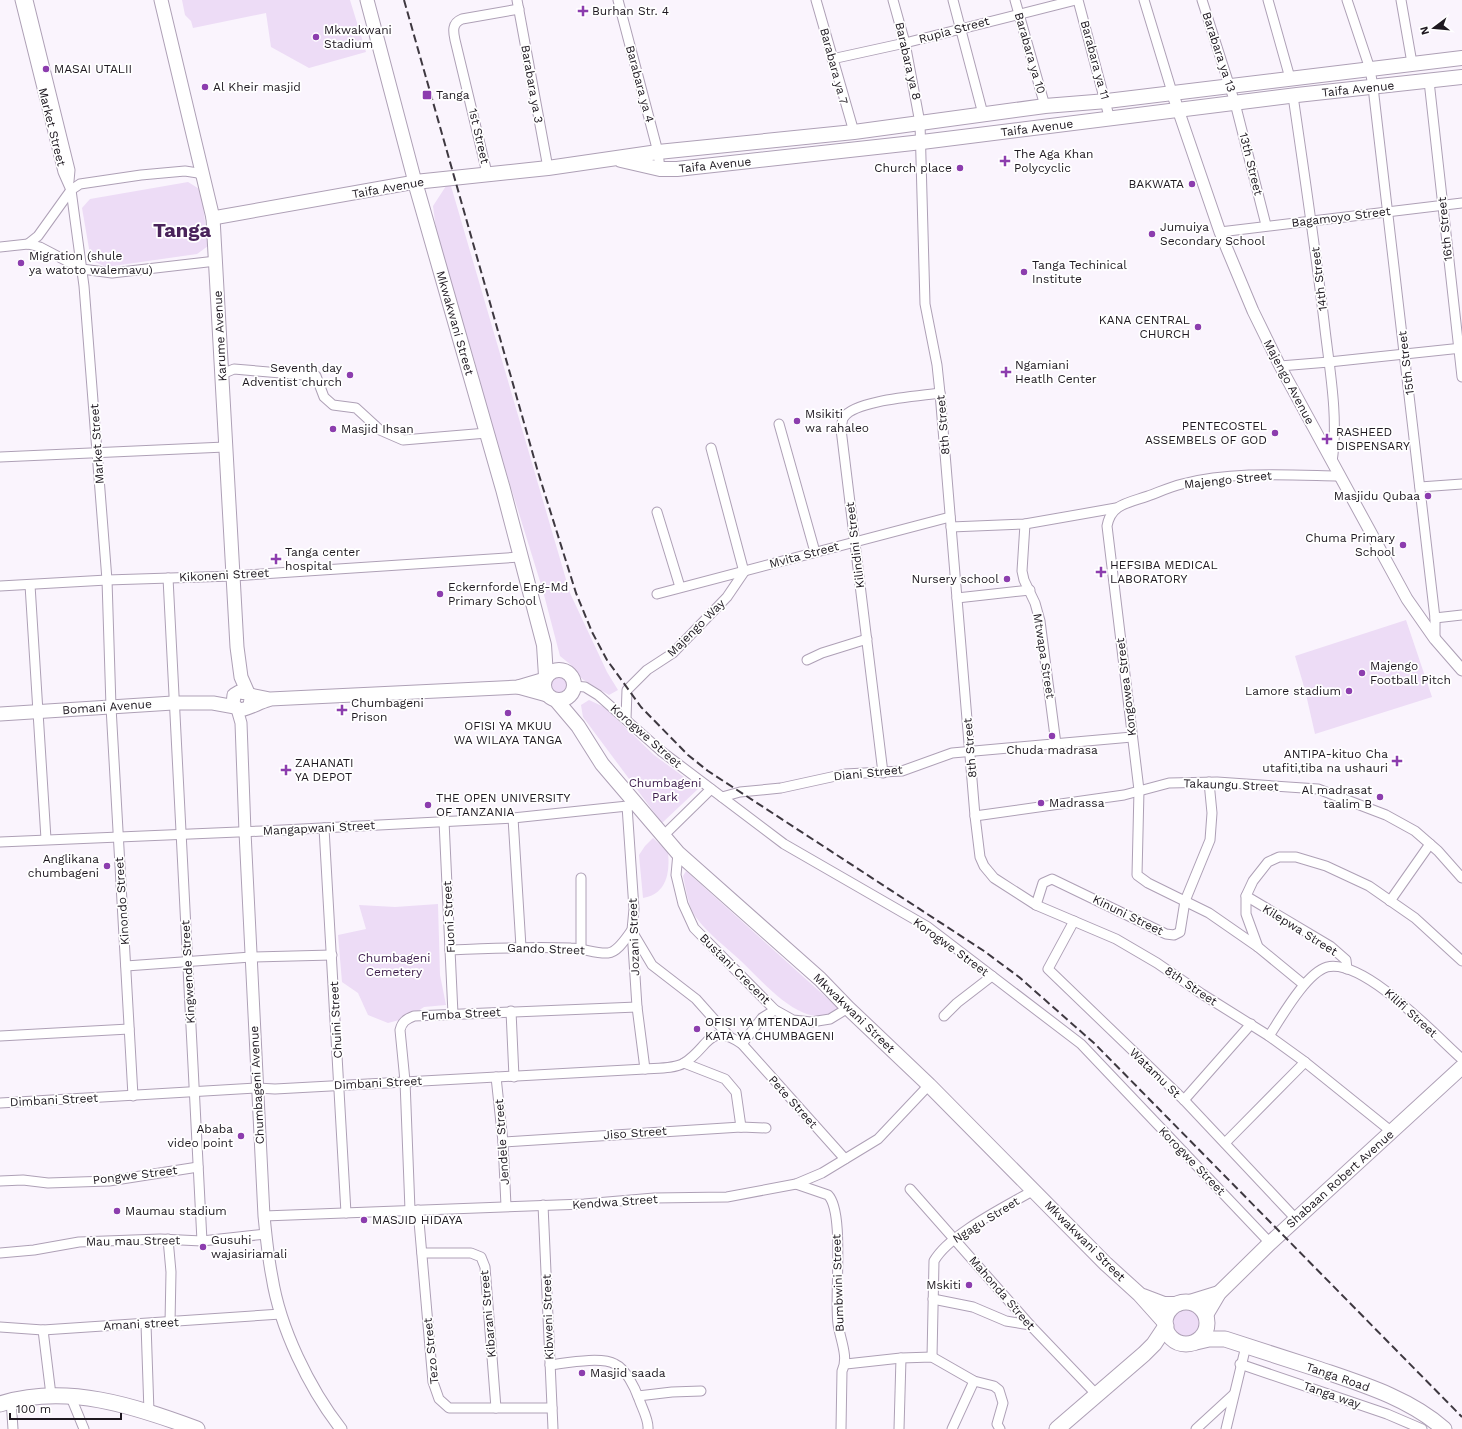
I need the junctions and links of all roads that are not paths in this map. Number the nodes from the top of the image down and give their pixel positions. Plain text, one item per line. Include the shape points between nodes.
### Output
1 (20, 0) edge
2 (28, 0) edge
3 (161, 0) edge
4 (367, 0) edge
5 (618, 0) edge
6 (816, 0) edge
7 (893, 0) edge
8 (953, 0) edge
9 (1015, 0) edge
10 (1077, 0) edge
11 (1144, 0) edge
12 (1202, 0) edge
13 (1268, 0) edge
14 (1347, 0) edge
15 (1402, 0) edge
16 (518, 4) edge
17 (1018, 14) junction
18 (959, 28) junction
19 (906, 43) junction
20 (1462, 58) edge
21 (832, 59) junction
22 (1412, 63) junction
23 (1370, 69) junction
24 (1462, 77) edge
25 (1290, 78) junction
26 (1429, 81) junction
27 (1230, 85) junction
28 (1373, 87) junction
29 (1172, 92) junction
30 (1293, 96) junction
31 (1107, 100) junction
32 (1235, 103) junction
33 (1045, 106) junction
34 (1178, 111) junction
35 (984, 114) junction
36 (1110, 120) junction
37 (920, 122) junction
38 (854, 132) junction
39 (922, 142) junction
40 (731, 145) junction
41 (658, 152) junction
42 (612, 158) junction
43 (734, 163) junction
44 (548, 168) junction
45 (660, 169) junction
46 (488, 173) junction
47 (204, 178) junction
48 (415, 182) junction
49 (70, 187) junction
50 (1462, 203) edge
51 (1442, 205) junction
52 (1388, 211) junction
53 (213, 218) junction
54 (1312, 220) junction
55 (1266, 225) junction
56 (1220, 232) junction
57 (28, 244) junction
58 (0, 248) edge
59 (216, 261) junction
60 (82, 269) junction
61 (1460, 348) edge
62 (1405, 354) junction
63 (1329, 362) junction
64 (1280, 366) junction
65 (222, 374) junction
66 (1462, 377) edge
67 (940, 393) junction
68 (779, 424) dead end
69 (487, 433) junction
70 (225, 447) junction
71 (711, 448) dead end
72 (97, 452) junction
73 (0, 457) edge
74 (1332, 462) junction
75 (1340, 476) junction
76 (1462, 484) edge
77 (1420, 487) junction
78 (1119, 507) junction
79 (656, 512) dead end
80 (950, 516) junction
81 (1025, 524) junction
82 (951, 528) junction
83 (855, 542) junction
84 (815, 552) junction
85 (520, 557) junction
86 (744, 572) junction
87 (233, 576) junction
88 (168, 578) junction
89 (107, 580) junction
90 (30, 585) junction
91 (0, 586) edge
92 (680, 587) junction
93 (1030, 590) junction
94 (657, 594) dead end
95 (957, 598) junction
96 (1462, 615) edge
97 (1435, 618) junction
98 (867, 639) junction
99 (1435, 639) junction
100 (544, 646) junction
101 (807, 660) dead end
102 (563, 670) junction
103 (1462, 670) edge
104 (546, 678) junction
105 (518, 687) junction
106 (573, 690) junction
107 (552, 697) junction
108 (242, 701) junction
109 (173, 703) junction
110 (111, 707) junction
111 (39, 712) junction
112 (0, 714) edge
113 (626, 719) junction
114 (578, 726) junction
115 (1132, 737) junction
116 (1056, 744) junction
117 (970, 751) junction
118 (883, 773) junction
119 (1209, 782) junction
120 (711, 789) junction
121 (1139, 790) junction
122 (722, 798) junction
123 (632, 805) junction
124 (975, 816) junction
125 (513, 818) junction
126 (444, 821) junction
127 (324, 828) junction
128 (245, 832) junction
129 (181, 834) junction
130 (118, 836) junction
131 (663, 836) junction
132 (46, 839) junction
133 (0, 842) edge
134 (1430, 844) junction
135 (678, 853) junction
136 (581, 878) dead end
137 (1462, 878) edge
138 (1246, 896) junction
139 (1185, 901) junction
140 (1390, 901) junction
141 (1036, 905) junction
142 (1074, 921) junction
143 (632, 930) junction
144 (522, 947) junction
145 (581, 948) junction
146 (1258, 948) junction
147 (450, 950) junction
148 (332, 955) junction
149 (251, 957) junction
150 (1462, 961) edge
151 (188, 962) junction
152 (126, 966) junction
153 (1347, 969) junction
154 (992, 976) junction
155 (1303, 984) junction
156 (637, 1007) junction
157 (848, 1008) junction
158 (775, 1010) junction
159 (511, 1011) junction
160 (454, 1014) junction
161 (944, 1016) dead end
162 (1251, 1024) junction
163 (129, 1029) junction
164 (0, 1036) edge
165 (729, 1036) junction
166 (1268, 1036) junction
167 (742, 1044) junction
168 (1462, 1059) edge
169 (1305, 1062) junction
170 (684, 1063) junction
171 (1462, 1067) edge
172 (645, 1069) junction
173 (496, 1077) junction
174 (514, 1077) junction
175 (405, 1081) junction
176 (340, 1085) junction
177 (929, 1085) junction
178 (257, 1088) junction
179 (194, 1092) junction
180 (133, 1096) junction
181 (1184, 1100) junction
182 (0, 1103) edge
183 (741, 1127) junction
184 (766, 1128) dead end
185 (1392, 1132) junction
186 (503, 1142) junction
187 (1225, 1143) junction
188 (845, 1160) junction
189 (198, 1167) junction
190 (0, 1181) edge
191 (796, 1184) junction
192 (910, 1189) dead end
193 (1034, 1190) junction
194 (543, 1205) junction
195 (506, 1206) junction
196 (414, 1210) junction
197 (346, 1213) junction
198 (264, 1216) junction
199 (1296, 1219) junction
200 (266, 1234) junction
201 (168, 1239) junction
202 (954, 1239) junction
203 (202, 1240) junction
204 (1270, 1243) junction
205 (0, 1253) edge
206 (422, 1254) junction
207 (1219, 1293) junction
208 (1139, 1294) junction
209 (933, 1299) junction
210 (1184, 1303) junction
211 (281, 1314) junction
212 (1206, 1317) junction
213 (170, 1323) junction
214 (146, 1324) junction
215 (1166, 1324) junction
216 (1030, 1325) junction
217 (0, 1327) edge
218 (43, 1330) junction
219 (1225, 1339) junction
220 (1191, 1343) junction
221 (1246, 1346) junction
222 (1144, 1354) junction
223 (932, 1357) junction
224 (901, 1358) junction
225 (550, 1364) junction
226 (846, 1364) junction
227 (1240, 1364) junction
228 (974, 1381) junction
229 (701, 1391) dead end
230 (51, 1394) junction
231 (70, 1395) junction
232 (1097, 1395) junction
233 (1233, 1395) junction
234 (638, 1396) junction
235 (6, 1402) edge
236 (496, 1408) junction
237 (552, 1408) junction
238 (149, 1412) junction
239 (1433, 1427) edge
240 (13, 1429) edge
241 (84, 1429) edge
242 (197, 1429) edge
243 (341, 1429) edge
244 (553, 1429) edge
245 (648, 1429) edge
246 (841, 1429) edge
247 (898, 1429) edge
248 (952, 1429) edge
249 (1000, 1429) edge
250 (1057, 1429) edge
251 (1196, 1429) edge
252 (1226, 1429) edge

1 - 49 street, Market Street via 63,172
2 - 49 street, Market Street via 70,170
3 - 47 main road, Karume Avenue
4 - 48 main road, Mkwakwani Street
5 - 41 street, Barabara ya 4
6 - 21 street, Barabara ya 7
7 - 19 street, Barabara ya 8
8 - 18 street
9 - 17 street, Barabara ya 10
10 - 17 street, Rupia Street
10 - 31 street, Barabara ya 11
11 - 29 street
12 - 27 street, Barabara ya 13
13 - 25 street
14 - 23 street, 15th Street
15 - 22 street
16 - 44 street, Barabara ya 3
16 - 46 street, 1st Street via 462,19 454,26 455,40
17 - 18 street, Rupia Street
17 - 33 street, Barabara ya 10
18 - 19 street, Rupia Street
18 - 35 street
19 - 21 street, Rupia Street
19 - 37 street, Barabara ya 8
20 - 22 main road, Taifa Avenue
21 - 38 street, Barabara ya 7
22 - 23 main road, Taifa Avenue
23 - 25 main road, Taifa Avenue
23 - 28 street, 15th Street
24 - 26 main road, Taifa Avenue
25 - 27 main road, Taifa Avenue
26 - 28 main road, Taifa Avenue
26 - 51 street, 16th Street
27 - 29 main road, Taifa Avenue
27 - 32 street, Barabara ya 13
28 - 30 main road, Taifa Avenue
28 - 52 street, 15th Street
29 - 31 main road, Taifa Avenue
29 - 34 street, Majengo Avenue
30 - 32 main road, Taifa Avenue
30 - 54 street, 14th Street
31 - 33 main road, Taifa Avenue
31 - 36 street, Barabara ya 11
32 - 34 main road, Taifa Avenue
32 - 55 street, 13th Street
33 - 35 main road, Taifa Avenue
34 - 36 main road, Taifa Avenue
34 - 56 street, Majengo Avenue
35 - 37 main road, Taifa Avenue
36 - 39 main road, Taifa Avenue
37 - 38 main road, Taifa Avenue
37 - 39 street, Barabara ya 8
38 - 40 main road, Taifa Avenue
39 - 43 main road, Taifa Avenue
39 - 67 street, 8th Street via 925,304
40 - 41 main road, Taifa Avenue
40 - 43 main road
41 - 42 main road, Taifa Avenue
41 - 45 street, Barabara ya 4
42 - 44 main road, Taifa Avenue
42 - 45 main road, Taifa Avenue
43 - 45 main road, Taifa Avenue
44 - 46 main road, Taifa Avenue
46 - 48 main road, Taifa Avenue
47 - 49 street via 191,171 166,172
47 - 53 main road, Karume Avenue
48 - 53 main road, Taifa Avenue
48 - 69 main road, Mkwakwani Street
49 - 57 street via 38,236
49 - 60 street, Market Street
50 - 51 street, Bagamoyo Street
51 - 52 street, Bagamoyo Street
51 - 61 street, 16th Street
52 - 54 street, Bagamoyo Street
52 - 62 street, 15th Street
53 - 59 main road, Karume Avenue
54 - 55 street, Bagamoyo Street
54 - 63 street, 14th Street
55 - 56 street, Bagamoyo Street
56 - 64 street, Majengo Avenue via 1253,312
57 - 58 street
57 - 60 street via 40,247
59 - 60 street via 112,273
59 - 65 main road, Karume Avenue
60 - 72 street, Market Street
61 - 62 street
61 - 66 street, 16th Street
62 - 63 street
62 - 77 street, 15th Street
63 - 64 street
63 - 74 street, 14th Street via 1335,423
64 - 74 street, Majengo Avenue
65 - 69 street via 234,369 316,376 324,397 333,405 356,408 380,430 403,440
65 - 70 main road, Karume Avenue
67 - 80 street, 8th Street
67 - 83 street, Kilindini Street via 872,403 855,408 844,417 841,429
68 - 84 street
69 - 85 main road, Mkwakwani Street
70 - 72 street
70 - 87 main road, Karume Avenue
71 - 86 street
72 - 73 street
72 - 89 street, Market Street
74 - 75 street, Majengo Avenue
75 - 78 street, Majengo Street via 1279,474 1208,479 1182,484
75 - 99 street, Majengo Avenue via 1407,599
76 - 77 street
77 - 97 street, 15th Street
78 - 81 street, Majengo Street
78 - 115 street, Kongowea Street via 1109,515 1107,526
79 - 92 street
80 - 82 street, 8th Street
80 - 83 street, Mvita Street
81 - 82 street, Majengo Street
81 - 93 street, Mtwapa Street via 1022,571
82 - 95 street, 8th Street
83 - 84 street, Mvita Street
83 - 98 street, Kilindini Street
84 - 86 street, Mvita Street
85 - 87 street, Kikoneni Street
85 - 100 main road, Mkwakwani Street
86 - 92 street, Mvita Street
86 - 113 street, Majengo Way via 727,597 673,653 647,670 627,690
87 - 88 street, Kikoneni Street
87 - 108 main road, Karume Avenue
88 - 89 street, Kikoneni Street
88 - 109 street, Kingwende Street
89 - 90 street, Kikoneni Street
89 - 110 street, Market Street
90 - 91 street, Kikoneni Street
90 - 111 street
92 - 94 street, Mvita Street
93 - 95 street
93 - 116 street, Mtwapa Street via 1040,621
95 - 117 street, 8th Street
96 - 97 street
97 - 99 street, 15th Street
98 - 101 street
98 - 118 street, Kilindini Street
99 - 103 street, Majengo Avenue
100 - 102 main road
100 - 104 main road
102 - 104 main road via 551,672
102 - 106 main road via 573,679
104 - 105 main road
104 - 107 main road via 544,690
105 - 107 main road
105 - 108 main road
106 - 107 main road via 562,700
106 - 113 street, Korogwe Street via 585,687
106 - 114 main road
107 - 114 main road
108 - 109 main road, Bomani Avenue
108 - 128 street, Chumbageni Avenue
109 - 110 main road, Bomani Avenue
109 - 129 street, Kingwende Street
110 - 111 main road, Bomani Avenue
110 - 130 street, Kinondo Street
111 - 112 main road, Bomani Avenue
111 - 132 street
113 - 120 street, Korogwe Street via 660,751
114 - 123 main road, Mkwakwani Street
115 - 116 street, Diani Street
115 - 121 street, Kongowea Street
116 - 117 street, Diani Street
117 - 118 street, Diani Street via 952,753 902,771
117 - 124 street, 8th Street
118 - 122 street, Diani Street via 845,774 781,788 740,792
119 - 121 street, Takaungu Street via 1170,783
119 - 134 street, Takaungu Street via 1318,789 1386,815 1415,831
119 - 139 street, Kinuni Street via 1212,813 1210,840
120 - 122 street, Korogwe Street
120 - 131 street
121 - 124 street, Takaungu Street via 1124,795
121 - 139 street, Kongowea Street via 1137,874 1148,883
122 - 154 street, Korogwe Street via 784,844 928,927
123 - 125 street, Mangapwani Street
123 - 131 main road, Mkwakwani Street
123 - 143 street, Jozani Street
124 - 141 street, 8th Street via 978,846 984,866 999,882
125 - 126 street, Mangapwani Street
125 - 144 street
126 - 127 street, Mangapwani Street
126 - 147 street, Fuoni Street
127 - 128 street, Mangapwani Street
127 - 148 street, Chuini Street
128 - 129 street, Mangapwani Street
128 - 149 street, Chumbageni Avenue
129 - 130 street, Mangapwani Street
129 - 151 street, Kingwende Street
130 - 132 street, Mangapwani Street
130 - 152 street, Kinondo Street
131 - 135 main road, Mkwakwani Street
132 - 133 street, Mangapwani Street
134 - 137 street, Takaungu Street
134 - 140 street
135 - 157 main road, Mkwakwani Street via 820,979
135 - 158 street, Bustani Crecent via 676,875 683,904 694,928
136 - 145 street
138 - 140 street via 1253,881 1268,862 1279,857 1296,857 1334,869 1369,886
138 - 146 street via 1246,914
138 - 153 street, Kilepwa Street via 1330,946 1346,960
139 - 141 street, Kinuni Street via 1180,932 1174,935 1166,934 1052,878 1043,883
139 - 146 street via 1209,913
140 - 150 street via 1414,918
141 - 142 street, 8th Street
142 - 162 street, 8th Street via 1116,939
142 - 181 street, Watamu St via 1048,969
143 - 145 street, Gando Street via 614,951 608,953
143 - 156 street, Jozani Street
143 - 165 street via 652,965 696,999
144 - 145 street, Gando Street
144 - 147 street, Gando Street
146 - 155 street
147 - 160 street, Fuoni Street
148 - 149 street
148 - 176 street, Chuini Street
149 - 151 street
149 - 178 street, Chumbageni Avenue
151 - 152 street
151 - 179 street, Kingwende Street
152 - 163 street, Kinondo Street
153 - 155 street, Kilifi Street via 1327,967
153 - 168 street, Kilifi Street via 1384,988
154 - 161 street
154 - 204 street, Korogwe Street via 1081,1044
155 - 166 street, Kilifi Street
156 - 159 street, Fumba Street
156 - 172 street, Jozani Street
157 - 158 street, Bustani Crecent via 830,1019 812,1022 793,1020
157 - 177 main road, Mkwakwani Street
158 - 167 street via 762,1018
159 - 160 street, Fumba Street
159 - 174 street
160 - 175 street, Fumba Street via 414,1016 401,1024
162 - 166 street, 8th Street
162 - 181 street
163 - 164 street
163 - 180 street, Kinondo Street
165 - 167 street
165 - 170 street via 715,1035
166 - 169 street, 8th Street
167 - 188 street, Pete Street
169 - 185 street, 8th Street
169 - 187 street
170 - 172 street, Dimbani Street
170 - 183 street via 725,1079 736,1092
171 - 185 main road, Shabaan Robert Avenue
172 - 174 street, Dimbani Street
173 - 174 street, Dimbani Street
173 - 175 street, Dimbani Street
173 - 186 street, Jendele Street
175 - 176 street, Dimbani Street
175 - 196 street, Fumba Street
176 - 178 street, Dimbani Street
176 - 197 street, Chuini Street
177 - 188 street, Kendwa Street via 878,1139
177 - 193 main road, Mkwakwani Street
178 - 179 street, Dimbani Street
178 - 198 street, Chumbageni Avenue
179 - 180 street, Dimbani Street
179 - 189 street, Kingwende Street
180 - 182 street, Dimbani Street
181 - 187 street, Watamu St
183 - 184 street, Jiso Street
183 - 186 street, Jiso Street
185 - 199 main road, Shabaan Robert Avenue
186 - 195 street, Jendele Street
187 - 199 street, Watamu St
188 - 191 street, Kendwa Street
189 - 190 street, Pongwe Street via 109,1181
189 - 203 street, Kingwende Street
191 - 194 street, Kendwa Street via 727,1197 654,1198
191 - 226 street, Bumbwini Street via 828,1195 833,1204 839,1251 837,1323
192 - 202 street, Mahonda Street
193 - 202 street, Ngagu Street
193 - 208 main road, Mkwakwani Street
194 - 195 street, Kendwa Street
194 - 225 street, Kibweni Street
195 - 196 street, Kendwa Street
196 - 197 street, Kendwa Street
196 - 206 street, Tezo Street
197 - 198 street, Kendwa Street
198 - 200 street, Chumbageni Avenue
199 - 204 main road, Shabaan Robert Avenue
200 - 203 street, Mau mau Street
200 - 211 street, Chumbageni Avenue via 272,1278
201 - 203 street, Mau mau Street
201 - 205 street, Mau mau Street via 79,1242
201 - 213 street via 171,1272
202 - 209 street, Ngagu Street via 934,1261
202 - 216 street, Mahonda Street
204 - 207 main road, Shabaan Robert Avenue
206 - 236 street, Tezo Street via 433,1382 439,1399 449,1408
206 - 236 street, Kibarani Street via 471,1253 481,1257 485,1267
207 - 210 main road
207 - 212 main road
208 - 210 main road via 1164,1304
208 - 215 main road
209 - 216 street via 973,1308 1006,1322
209 - 223 street, Ngagu Street
210 - 212 highway via 1200,1307
210 - 215 highway via 1171,1308
211 - 213 street, Amani street
211 - 243 street, Chumbageni Avenue via 300,1361 329,1414
212 - 219 highway via 1216,1332
212 - 220 highway via 1207,1328 1203,1336
213 - 214 street, Amani street
214 - 218 street, Amani street
214 - 238 street
215 - 220 highway via 1172,1339
215 - 222 highway via 1154,1344
216 - 232 street, Mahonda Street
217 - 218 street, Amani street
218 - 230 street
219 - 220 highway
219 - 221 highway, Tanga Road
220 - 222 highway via 1165,1347
221 - 227 street
221 - 239 highway, Tanga Road via 1356,1382 1404,1401
222 - 232 highway
223 - 224 street
223 - 228 street
224 - 226 street
224 - 247 street
225 - 234 street via 580,1361 615,1363 625,1373
225 - 237 street, Kibweni Street
226 - 246 street, Bumbwini Street via 842,1371
227 - 233 street
227 - 239 street, Tanga way
228 - 248 street
228 - 249 street via 994,1386 999,1390 1003,1403 997,1424
229 - 234 street
230 - 231 highway
230 - 235 highway
231 - 238 highway via 105,1400
231 - 241 street
232 - 250 highway
233 - 251 street
233 - 252 street
234 - 245 street
235 - 240 street
236 - 237 street, Tezo Street
237 - 244 street, Kibweni Street
238 - 242 highway

